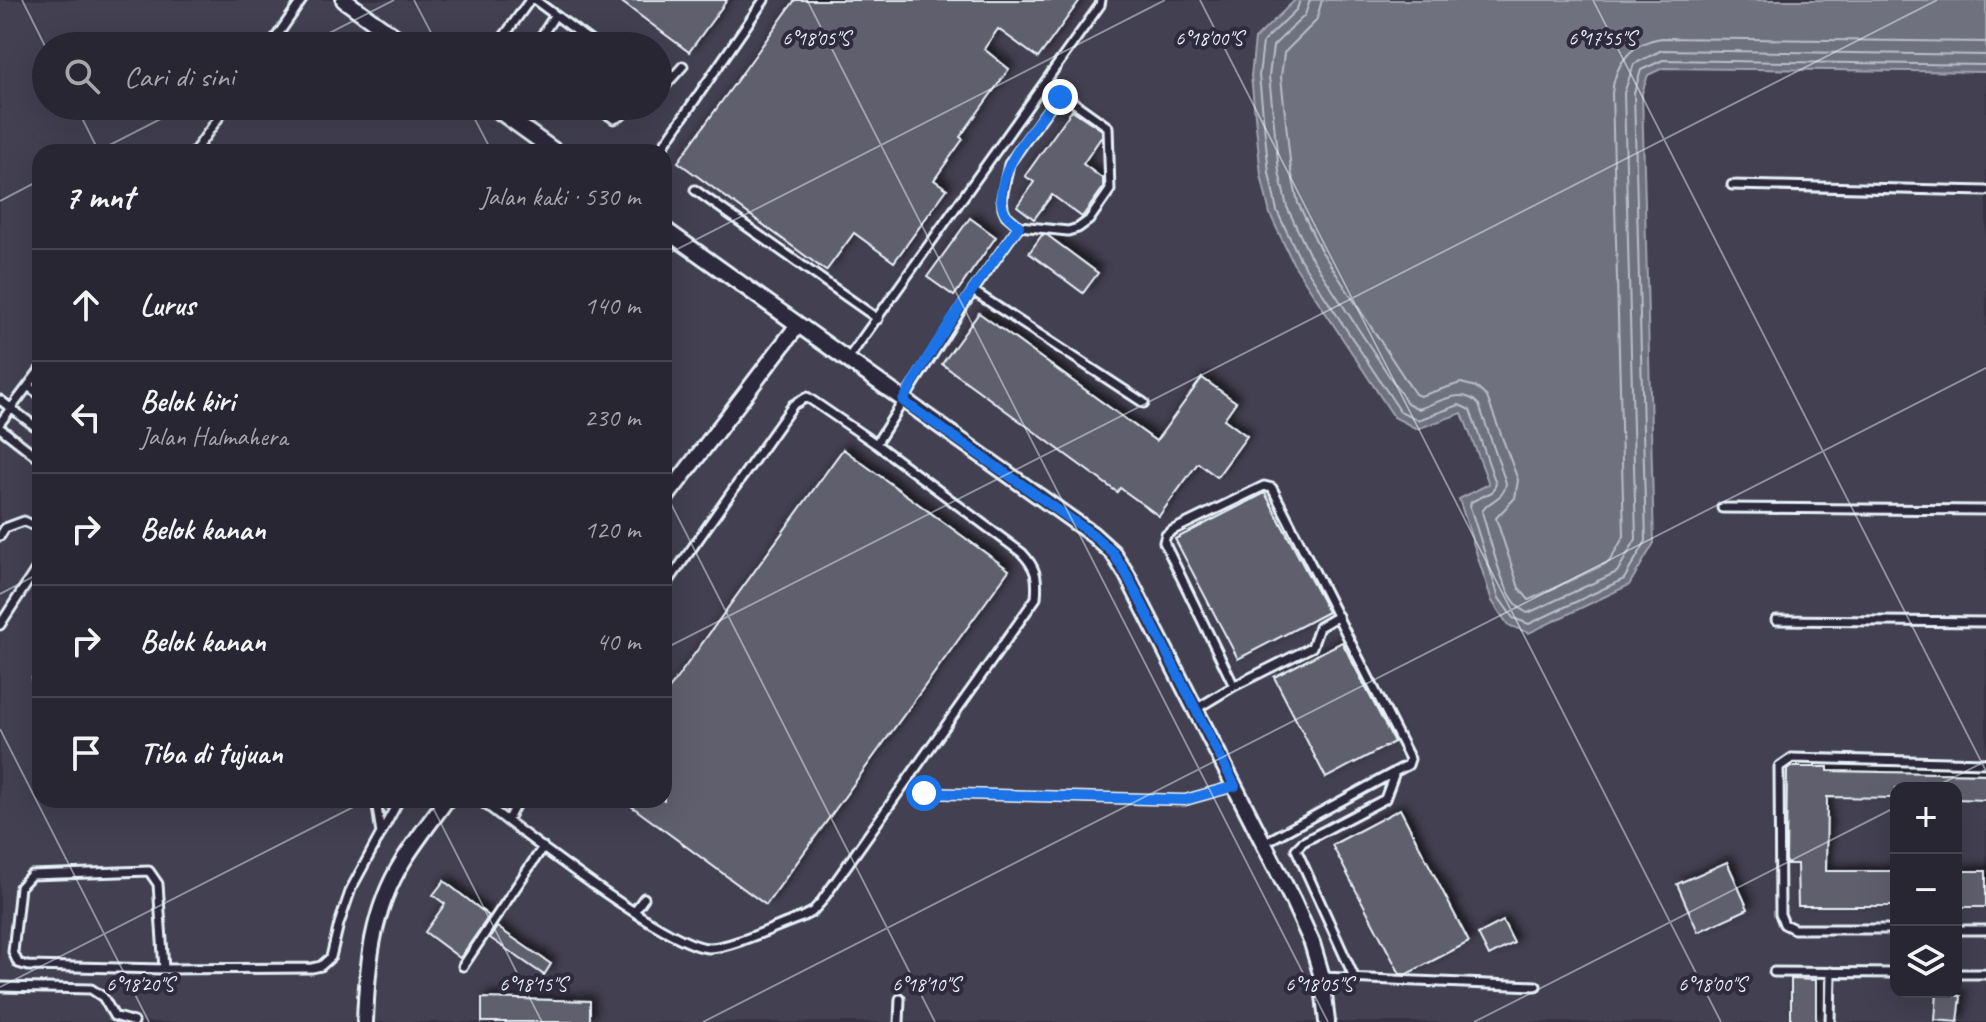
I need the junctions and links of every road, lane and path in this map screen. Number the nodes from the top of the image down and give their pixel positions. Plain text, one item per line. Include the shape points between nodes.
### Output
1 (302, 0) edge
2 (344, 0) edge
3 (532, 0) edge
4 (764, 0) edge
5 (1101, 0) edge
6 (555, 15) junction
7 (280, 32) edge
8 (389, 32) edge
9 (508, 32) edge
10 (544, 32) edge
11 (578, 32) edge
12 (683, 66) dead end
13 (672, 78) edge
14 (217, 120) edge
15 (511, 120) edge
16 (200, 144) edge
17 (545, 144) edge
18 (665, 144) edge
19 (1732, 185) dead end
20 (695, 190) dead end
21 (1986, 191) edge
22 (1019, 226) junction
23 (672, 235) edge
24 (973, 291) junction
25 (878, 319) junction
26 (798, 325) junction
27 (847, 360) junction
28 (32, 381) edge
29 (28, 386) junction
30 (32, 389) edge
31 (0, 400) edge
32 (903, 401) junction
33 (1144, 403) dead end
34 (11, 408) junction
35 (32, 424) edge
36 (0, 426) edge
37 (876, 444) junction
38 (32, 452) edge
39 (672, 490) edge
40 (1722, 508) dead end
41 (1986, 510) edge
42 (32, 525) edge
43 (0, 536) edge
44 (32, 575) edge
45 (672, 577) edge
46 (1338, 616) junction
47 (1776, 620) dead end
48 (1986, 622) edge
49 (0, 625) edge
50 (1234, 686) junction
51 (1196, 709) junction
52 (1986, 763) edge
53 (1395, 772) junction
54 (1235, 786) junction
55 (924, 793) dead end
56 (377, 808) edge
57 (395, 808) edge
58 (440, 808) edge
59 (490, 808) edge
60 (514, 808) edge
61 (507, 821) junction
62 (381, 834) junction
63 (1264, 843) junction
64 (543, 847) junction
65 (644, 898) dead end
66 (634, 912) junction
67 (1890, 929) edge
68 (1962, 930) edge
69 (1986, 930) edge
70 (463, 966) dead end
71 (164, 969) junction
72 (1774, 972) dead end
73 (1831, 972) junction
74 (1890, 973) edge
75 (1962, 974) edge
76 (1986, 974) edge
77 (1322, 977) junction
78 (1355, 979) junction
79 (1536, 986) dead end
80 (0, 987) edge
81 (900, 999) dead end
82 (134, 1022) edge
83 (365, 1022) edge
84 (899, 1022) edge
85 (1327, 1022) edge
86 (1830, 1022) edge

1 - 7 lane
2 - 8 street
3 - 6 lane
3 - 9 lane
4 - 18 lane
5 - 25 lane
6 - 10 lane
6 - 11 lane
12 - 13 lane
14 - 16 lane
15 - 17 street
19 - 21 lane
20 - 25 lane
22 - 22 lane via 1003,208 1009,164 1054,101 1066,97 1108,127 1110,190 1078,228
22 - 24 lane
23 - 26 street
24 - 32 lane
24 - 33 lane
25 - 27 lane
26 - 27 street
26 - 39 street
27 - 32 street
28 - 29 lane
29 - 30 lane
29 - 34 lane
31 - 34 lane
32 - 37 lane
32 - 51 street via 1113,553
34 - 35 lane
34 - 36 lane
36 - 38 lane
37 - 45 lane via 807,397 800,399
37 - 66 lane via 1022,553 1034,566 1036,598 812,912 712,948 678,939
40 - 41 lane
42 - 43 lane via 24,521 5,528
44 - 49 lane
46 - 50 lane via 1319,627 1312,647
46 - 50 lane via 1272,488 1264,486 1173,530 1166,535 1165,549
46 - 53 lane via 1410,754 1408,765
47 - 48 lane
50 - 51 lane
51 - 54 street
52 - 67 lane via 1792,758 1779,767 1784,924 1794,929
53 - 63 lane
53 - 78 lane via 1385,799 1296,849
54 - 55 lane via 1185,800
54 - 63 street
56 - 62 lane
57 - 62 lane
58 - 83 street via 402,862 376,923 368,954
59 - 61 lane
60 - 61 lane
61 - 64 lane
62 - 71 lane via 351,889 327,962 312,968
63 - 77 street via 1312,943
64 - 66 lane
64 - 70 lane
65 - 66 lane
68 - 69 lane
71 - 71 lane via 18,963 13,952 20,887 31,875 149,871 158,884
72 - 73 lane
73 - 74 lane
73 - 86 lane
75 - 76 lane
77 - 78 lane
77 - 85 street
78 - 79 lane
80 - 82 lane via 91,989 114,1016
81 - 84 lane

